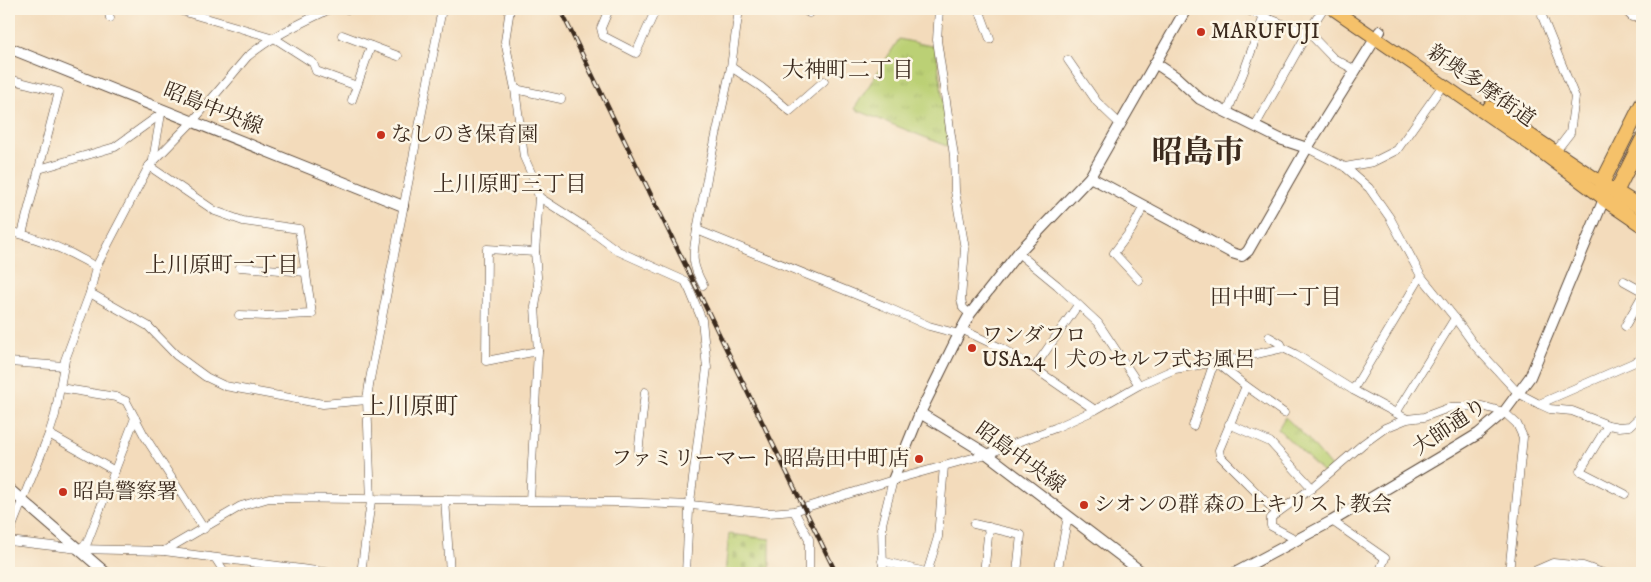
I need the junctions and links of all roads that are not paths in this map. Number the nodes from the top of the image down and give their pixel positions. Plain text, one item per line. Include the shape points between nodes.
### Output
1 (108, 9) edge
2 (176, 9) edge
3 (330, 9) edge
4 (442, 9) edge
5 (510, 9) edge
6 (609, 9) edge
7 (656, 9) edge
8 (739, 9) edge
9 (939, 9) edge
10 (979, 9) edge
11 (1186, 9) edge
12 (1245, 9) edge
13 (1323, 9) edge
14 (1333, 9) edge
15 (1348, 9) edge
16 (1545, 9) edge
17 (1624, 9) edge
18 (1642, 12) edge
19 (206, 13) edge
20 (1264, 16) junction
21 (110, 18) dead end
22 (1308, 32) junction
23 (1377, 34) junction
24 (342, 35) dead end
25 (274, 38) junction
26 (990, 39) dead end
27 (371, 46) junction
28 (9, 48) edge
29 (398, 56) dead end
30 (1068, 60) dead end
31 (1155, 63) junction
32 (731, 67) junction
33 (1355, 70) junction
34 (9, 79) edge
35 (824, 81) dead end
36 (1443, 85) junction
37 (357, 86) junction
38 (515, 90) junction
39 (561, 99) dead end
40 (352, 100) dead end
41 (1642, 104) edge
42 (1227, 113) junction
43 (192, 121) junction
44 (1121, 126) junction
45 (1255, 126) junction
46 (1642, 140) edge
47 (1307, 148) junction
48 (1556, 151) junction
49 (1638, 158) edge
50 (151, 163) junction
51 (1345, 167) junction
52 (39, 169) junction
53 (1090, 177) junction
54 (1602, 183) junction
55 (1610, 195) junction
56 (539, 197) junction
57 (403, 206) junction
58 (1144, 206) junction
59 (1642, 208) edge
60 (1642, 225) edge
61 (697, 230) junction
62 (9, 231) edge
63 (22, 234) junction
64 (535, 252) junction
65 (1018, 253) junction
66 (96, 267) junction
67 (240, 267) dead end
68 (306, 272) junction
69 (1421, 276) junction
70 (1139, 280) dead end
71 (1624, 281) dead end
72 (703, 284) dead end
73 (1642, 291) edge
74 (90, 293) junction
75 (1642, 296) edge
76 (1078, 305) junction
77 (970, 314) junction
78 (239, 315) dead end
79 (1455, 318) junction
80 (1625, 326) dead end
81 (960, 332) junction
82 (1269, 337) dead end
83 (1283, 348) junction
84 (538, 351) junction
85 (1642, 359) edge
86 (9, 362) edge
87 (1216, 362) junction
88 (64, 366) junction
89 (1034, 368) junction
90 (1139, 385) junction
91 (1246, 386) junction
92 (60, 388) junction
93 (1353, 390) junction
94 (645, 392) dead end
95 (1518, 393) junction
96 (367, 400) junction
97 (1539, 404) junction
98 (1095, 410) junction
99 (1504, 412) junction
100 (920, 413) junction
101 (1284, 413) dead end
102 (1396, 413) junction
103 (1642, 416) edge
104 (135, 418) junction
105 (1407, 419) junction
106 (1229, 424) junction
107 (1193, 426) dead end
108 (1608, 426) junction
109 (49, 434) junction
110 (637, 450) dead end
111 (987, 454) junction
112 (944, 466) junction
113 (115, 471) junction
114 (893, 480) junction
115 (1312, 488) junction
116 (9, 489) edge
117 (1625, 494) dead end
118 (445, 499) junction
119 (371, 500) junction
120 (530, 500) junction
121 (23, 501) junction
122 (691, 505) junction
123 (794, 511) junction
124 (1277, 513) junction
125 (1068, 516) junction
126 (1332, 521) junction
127 (974, 524) dead end
128 (989, 527) junction
129 (204, 529) junction
130 (9, 534) edge
131 (1297, 540) junction
132 (9, 541) edge
133 (79, 549) junction
134 (164, 551) junction
135 (216, 559) junction
136 (882, 561) junction
137 (106, 573) edge
138 (225, 573) edge
139 (332, 573) edge
140 (361, 573) edge
141 (450, 573) edge
142 (686, 573) edge
143 (809, 573) edge
144 (883, 573) edge
145 (928, 573) edge
146 (984, 573) edge
147 (1017, 573) edge
148 (1057, 573) edge
149 (1143, 573) edge
150 (1236, 573) edge
151 (1379, 573) edge
152 (1509, 573) edge
153 (1530, 573) edge
154 (1603, 573) edge

1 - 21 street
2 - 19 street
3 - 25 street
4 - 57 street
5 - 38 street via 505,41
6 - 7 street via 601,28 603,36 636,53
8 - 32 street
9 - 77 street via 936,40 965,249 961,299 963,308
10 - 26 street
11 - 31 street
12 - 20 street
13 - 22 street
14 - 23 main road, 新奥多摩街道
15 - 23 main road
16 - 48 street via 1542,16 1575,97 1570,133
17 - 18 street via 1632,18 1639,17
19 - 25 street
20 - 22 street
20 - 42 street
22 - 33 street via 1333,58
22 - 45 street
23 - 33 street
23 - 36 main road, 新奥多摩街道
23 - 48 main road, 新奥多摩街道
24 - 27 street
25 - 37 street via 313,63 316,71
25 - 43 street via 247,57
27 - 29 street
27 - 37 street
28 - 43 street, 昭島中央線
30 - 44 street via 1096,102
31 - 42 street via 1200,99
31 - 44 street
32 - 35 street via 761,86 790,111
32 - 61 street
33 - 47 street
34 - 52 street via 59,92
36 - 51 street via 1397,150 1373,162
36 - 55 main road, 新奥多摩街道
37 - 40 street
38 - 39 street
38 - 56 street via 524,157
41 - 54 highway
42 - 45 street
43 - 50 street
43 - 57 street, 昭島中央線
44 - 53 street
45 - 47 street
46 - 49 highway
47 - 51 street
47 - 58 street via 1248,252 1242,256
48 - 54 main road, 新奥多摩街道
49 - 55 highway
50 - 52 street via 160,114 115,147
50 - 66 street
50 - 68 street via 215,211 243,221 299,229
51 - 69 street via 1369,188 1390,218
52 - 63 street
53 - 58 street
53 - 65 street
54 - 55 highway
55 - 59 highway
55 - 60 highway
55 - 95 street, 大師通り via 1530,377
56 - 64 street
56 - 122 street via 618,251 684,281 690,291 702,320 707,368
57 - 96 street
58 - 70 street via 1114,253
61 - 72 street via 692,260
61 - 81 street via 929,326
62 - 63 street
63 - 66 street via 75,254
64 - 84 street
64 - 84 street via 487,249 486,360
65 - 76 street
65 - 77 street
66 - 74 street
67 - 68 street
68 - 78 street via 312,314
69 - 79 street
69 - 93 street
71 - 73 street
74 - 88 street
74 - 96 street via 148,326 176,355 214,382 323,404
75 - 80 street
76 - 89 street
76 - 90 street via 1098,323
77 - 81 street
79 - 95 street
79 - 102 street
81 - 89 street via 1001,348
81 - 100 street
82 - 83 street
83 - 87 street
83 - 93 street
84 - 120 street
85 - 97 street
86 - 88 street
87 - 90 street via 1175,369
87 - 91 street
87 - 107 street
88 - 92 street
89 - 98 street
90 - 98 street
91 - 101 street
91 - 106 street
92 - 104 street via 116,396 126,401
92 - 109 street
93 - 102 street
94 - 110 street
95 - 97 street
95 - 99 street, 大師通り
96 - 119 street
97 - 108 street
98 - 111 street
99 - 105 street via 1482,406 1451,407
99 - 126 street, 大師通り via 1450,452
99 - 152 street via 1517,424 1523,437
100 - 111 street, 昭島中央線
100 - 114 street
102 - 105 street
103 - 108 street via 1630,426
104 - 113 street
104 - 129 street
105 - 115 street via 1385,428 1362,444
106 - 115 street via 1270,442
106 - 124 street via 1219,450 1220,456
108 - 117 street via 1580,471
109 - 113 street
109 - 121 street
111 - 112 street
111 - 125 street, 昭島中央線
112 - 114 street
112 - 145 street via 938,537
113 - 133 street via 87,543
114 - 123 street
114 - 136 street via 882,524
115 - 124 street
116 - 121 street
118 - 119 street
118 - 120 street
118 - 141 street
119 - 129 street via 269,498 241,506
119 - 140 street
120 - 122 street
121 - 130 street
121 - 133 street
122 - 123 street via 769,513
122 - 142 street
123 - 143 street via 809,539
124 - 131 street via 1271,518 1270,526
125 - 148 street
125 - 149 street, 昭島中央線
126 - 131 street, 大師通り
126 - 151 street via 1385,558
127 - 128 street
128 - 146 street
128 - 147 street via 1021,535
129 - 134 street
131 - 150 street, 大師通り
132 - 133 street
133 - 134 street
133 - 137 street
134 - 135 street
135 - 138 street
135 - 139 street
136 - 144 street
136 - 145 street
153 - 154 street via 1553,563 1588,567

